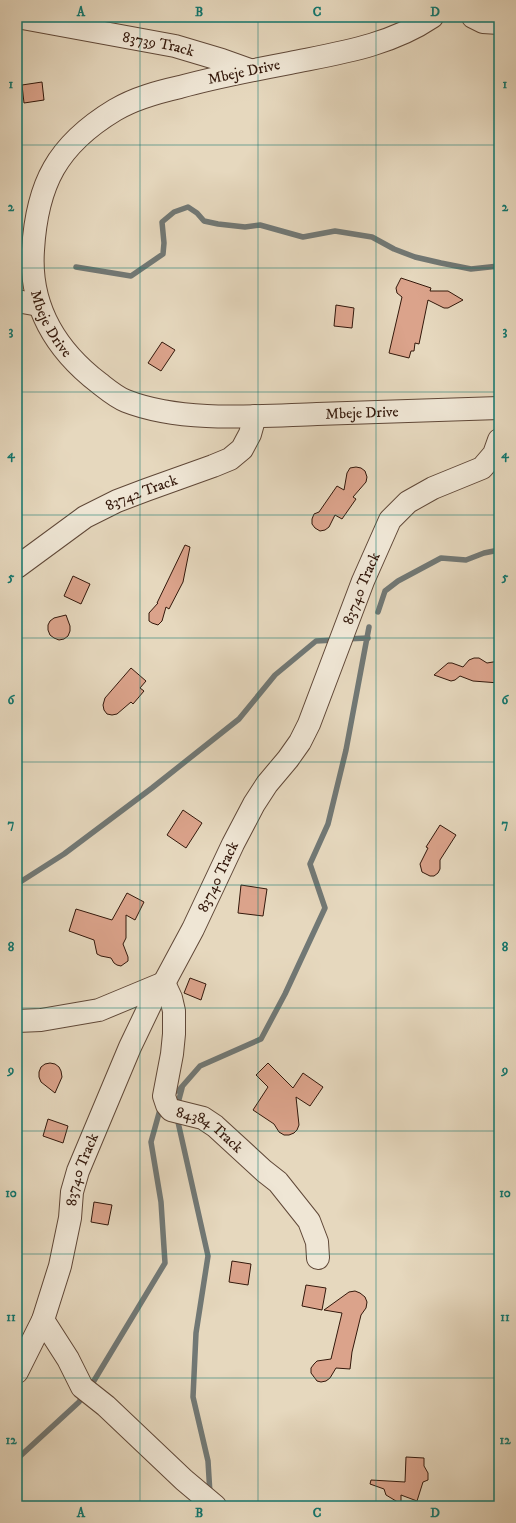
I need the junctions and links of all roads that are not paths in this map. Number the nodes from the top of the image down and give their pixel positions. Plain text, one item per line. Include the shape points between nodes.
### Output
1 (17, 17) edge
2 (432, 17) edge
3 (473, 17) edge
4 (499, 24) edge
5 (250, 70) junction
6 (17, 301) edge
7 (39, 305) junction
8 (499, 408) edge
9 (255, 416) junction
10 (499, 440) edge
11 (17, 566) edge
12 (164, 983) junction
13 (17, 1021) edge
14 (318, 1258) dead end
15 (43, 1320) junction
16 (17, 1372) edge
17 (215, 1506) edge

1 - 5 street, 83739 Track via 175,46
2 - 5 street, Mbeje Drive via 377,44
3 - 4 street via 483,22
5 - 7 street, Mbeje Drive via 184,85 138,99 116,109 71,145 52,169 38,208 32,265
6 - 7 street
7 - 9 street, Mbeje Drive via 46,323 67,353 90,376 123,400 171,412
8 - 9 street, Mbeje Drive
9 - 11 street, 83742 Track via 242,449 230,459 117,501 84,517
10 - 12 street, 83740 Track via 494,454 482,468 408,502 390,520 360,588 309,724 300,742 254,804
12 - 13 street via 100,1010 41,1020
12 - 14 street, 84384 Track via 174,1011 172,1054 164,1096 167,1105 171,1110 203,1118 215,1126 278,1182 309,1221 317,1242
12 - 15 street, 83740 Track via 152,1001 130,1047 78,1171 60,1266
15 - 16 street, 83740 Track
15 - 17 street via 82,1386

